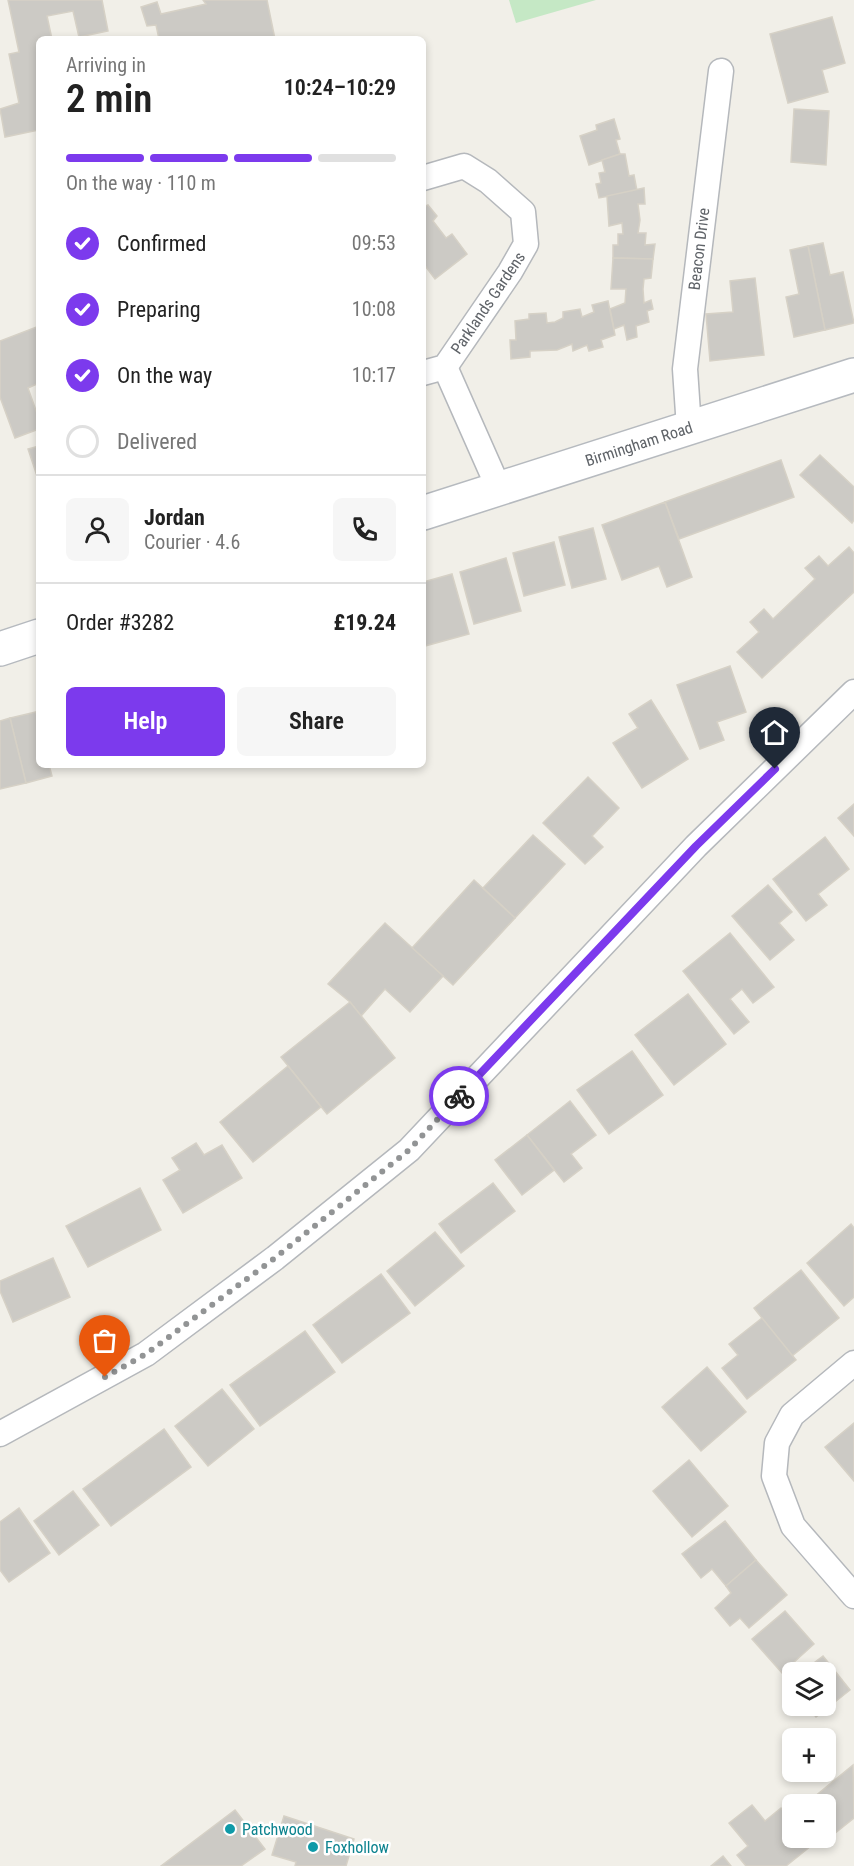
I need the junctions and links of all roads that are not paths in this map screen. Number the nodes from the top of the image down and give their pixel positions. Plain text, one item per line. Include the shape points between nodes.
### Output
1 (721, 71) dead end
2 (426, 177) edge
3 (434, 370) edge
4 (854, 375) edge
5 (689, 428) junction
6 (499, 489) junction
7 (426, 512) edge
8 (36, 637) edge
9 (0, 649) edge
10 (854, 692) edge
11 (854, 1363) edge
12 (0, 1434) edge
13 (854, 1596) edge

1 - 5 street, Beacon Drive via 685,369
2 - 3 street, Parklands Gardens via 464,166 488,181 523,212 526,244 510,272
3 - 6 street, Parklands Gardens
4 - 5 street, Birmingham Road
5 - 6 street, Birmingham Road
6 - 7 street, Birmingham Road
8 - 9 street
10 - 12 street via 696,846 409,1150 275,1258 146,1354
11 - 13 street via 792,1415 777,1443 774,1476 793,1526

